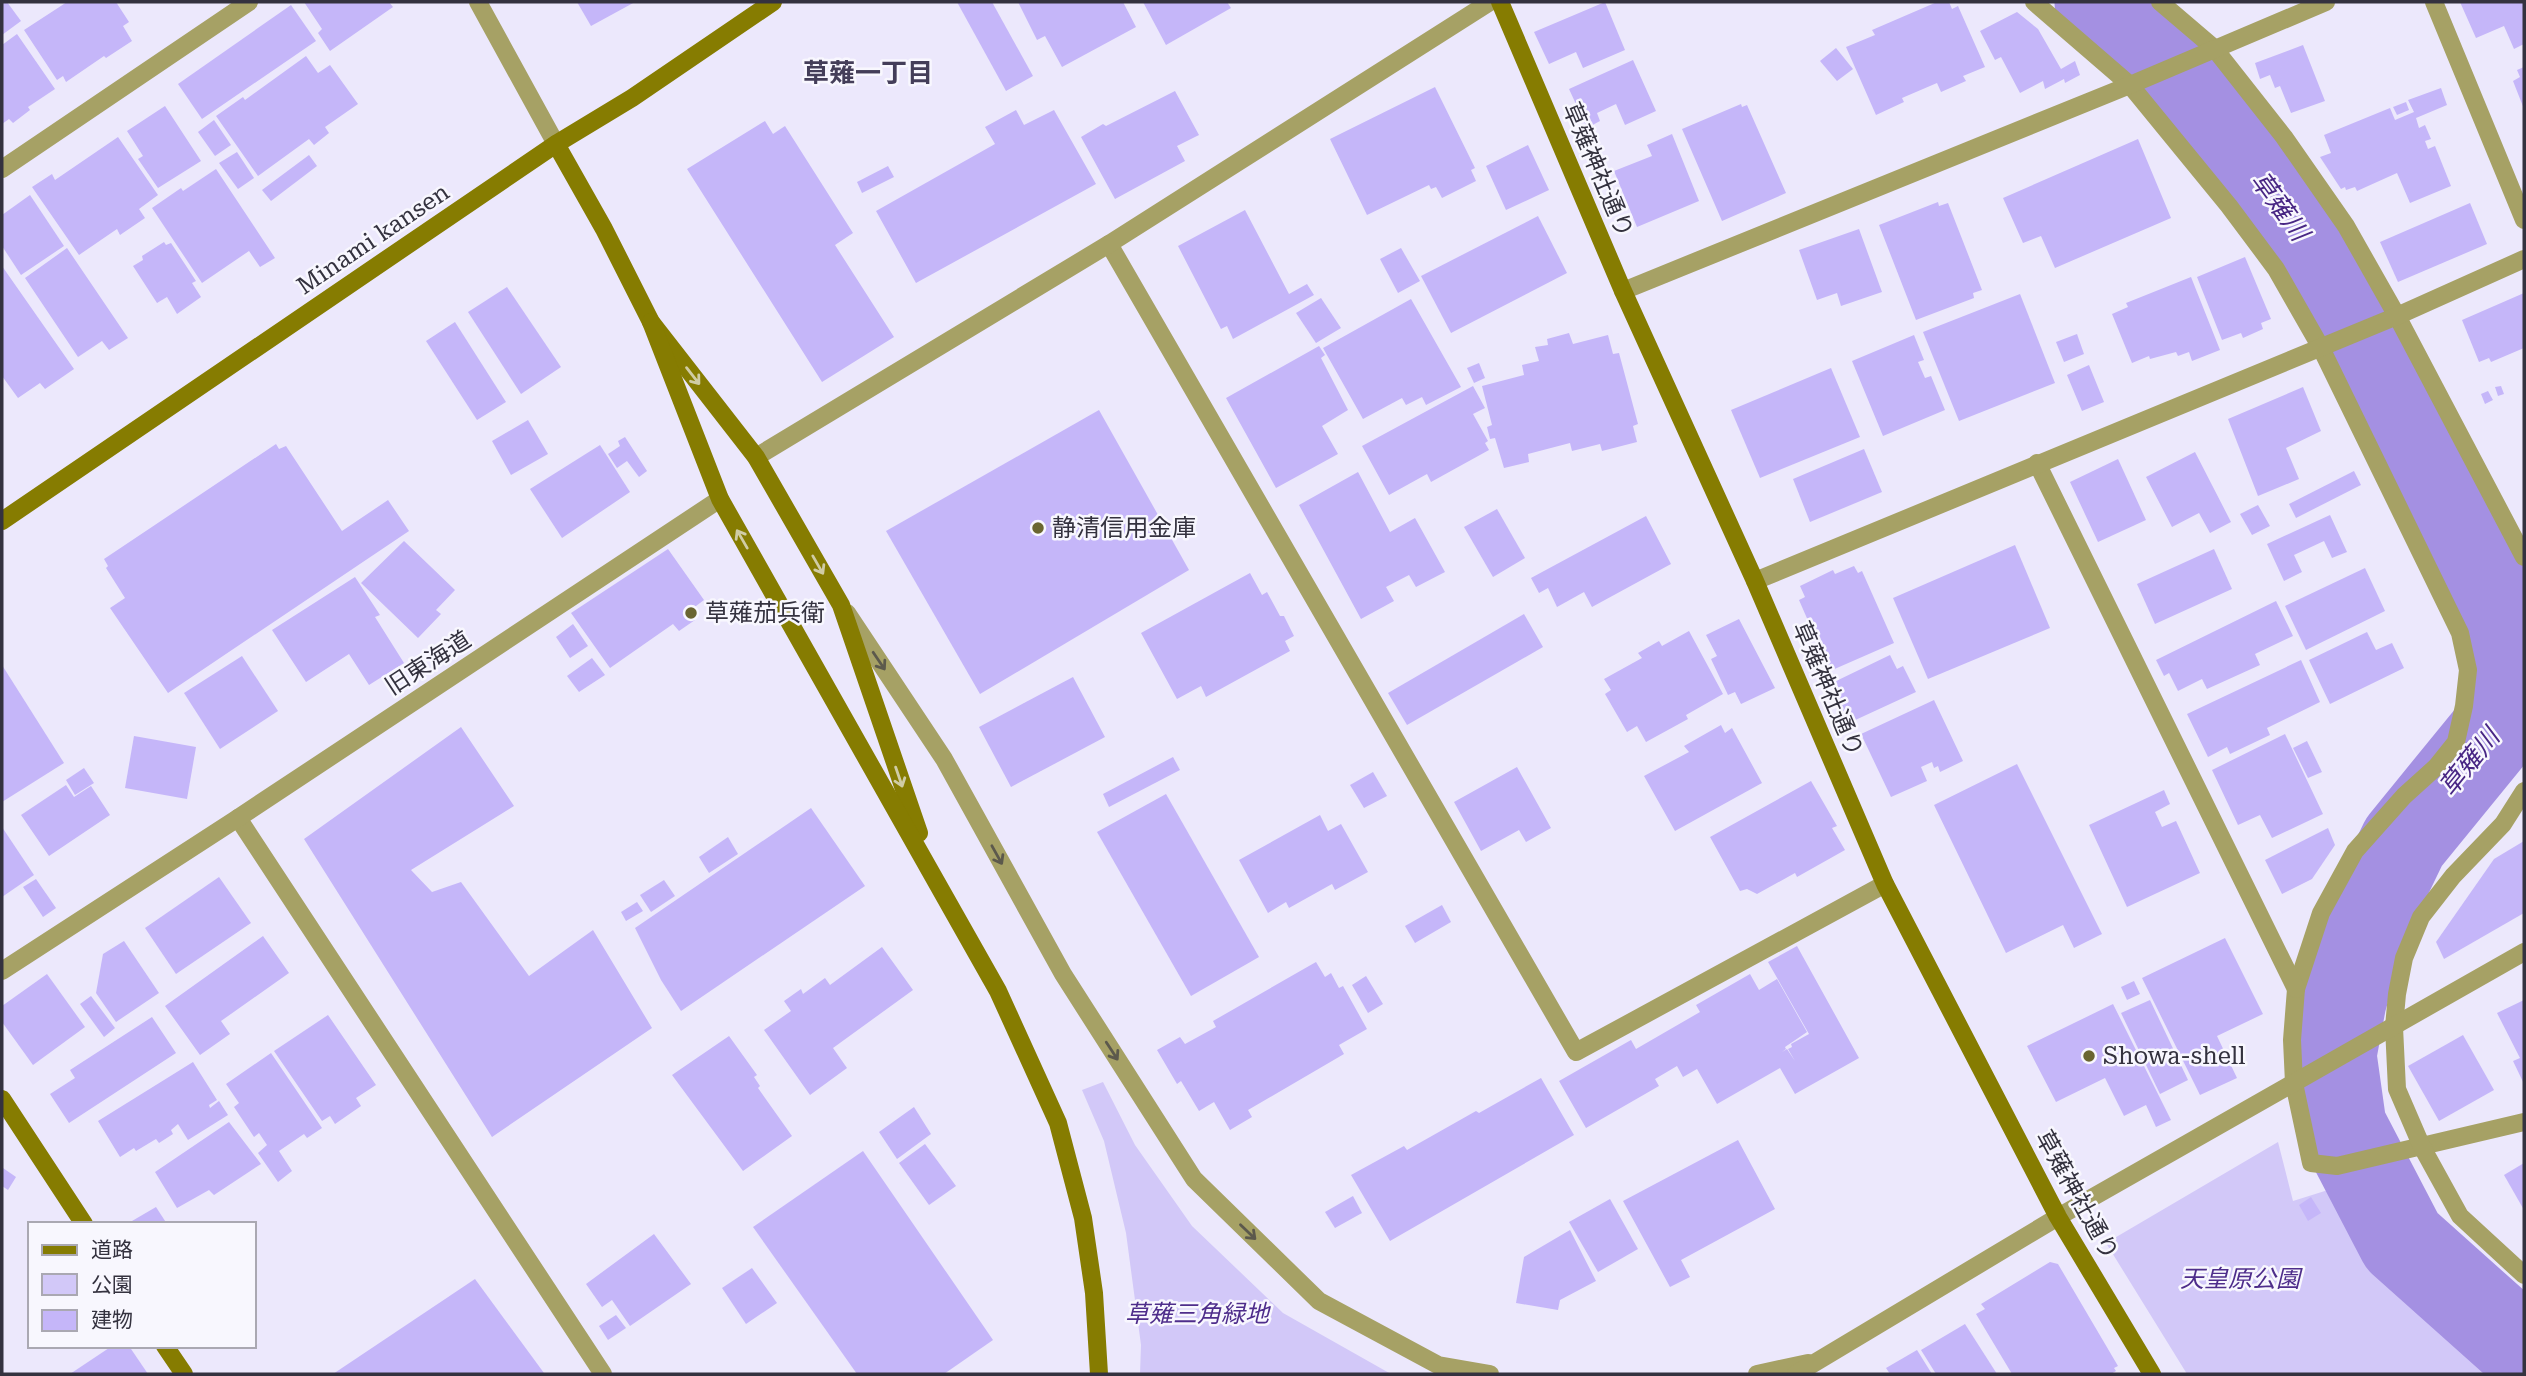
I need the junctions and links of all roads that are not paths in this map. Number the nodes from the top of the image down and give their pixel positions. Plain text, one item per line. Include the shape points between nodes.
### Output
1 (249, 2) edge
2 (478, 2) edge
3 (774, 2) edge
4 (1490, 2) edge
5 (1500, 2) edge
6 (2034, 2) edge
7 (2160, 2) edge
8 (2326, 2) edge
9 (2434, 2) edge
10 (2214, 48) junction
11 (2130, 85) junction
12 (556, 144) junction
13 (2, 169) edge
14 (2524, 220) edge
15 (1109, 244) junction
16 (2524, 259) edge
17 (1623, 291) junction
18 (2397, 316) junction
19 (651, 322) junction
20 (2320, 346) junction
21 (756, 457) junction
22 (2037, 463) junction
23 (720, 499) junction
24 (2, 521) edge
25 (2524, 557) edge
26 (1755, 581) junction
27 (841, 605) junction
28 (2524, 791) edge
29 (238, 818) junction
30 (933, 875) junction
31 (1885, 884) junction
32 (2524, 952) edge
33 (2, 971) edge
34 (2296, 989) junction
35 (2394, 1027) junction
36 (2294, 1083) junction
37 (2, 1100) edge
38 (2524, 1122) edge
39 (2422, 1147) junction
40 (2058, 1217) junction
41 (83, 1222) edge
42 (2524, 1275) edge
43 (166, 1348) edge
44 (1820, 1360) junction
45 (184, 1374) edge
46 (603, 1374) edge
47 (1099, 1374) edge
48 (1490, 1374) edge
49 (1756, 1374) edge
50 (1796, 1374) edge
51 (2152, 1374) edge

1 - 13 street
2 - 12 street
3 - 12 street, Minami kansen
4 - 15 street
5 - 17 street, 草薙神社通り
6 - 11 street
7 - 10 street
8 - 10 street
9 - 14 street
10 - 11 street
10 - 18 street via 2346,226
11 - 17 street
11 - 20 street via 2276,269
12 - 19 street
12 - 24 street, Minami kansen
15 - 21 street
15 - 31 street via 1576,1052
16 - 18 street
17 - 26 street, 草薙神社通り
18 - 20 street
18 - 25 street
19 -> 21 street
19 - 23 street
20 - 22 street
20 - 34 street via 2460,633 2468,670 2456,741 2355,850 2321,914
21 -> 27 street
22 - 26 street
22 - 34 street
23 - 29 street, 旧東海道
30 -> 23 street
26 - 31 street, 草薙神社通り
27 -> 30 street
27 -> 48 street via 944,759 1063,974 1194,1179 1320,1301 1438,1365
28 - 35 street via 2503,824 2421,917 2404,958
29 - 33 street, 旧東海道
29 - 46 street
30 - 47 street via 998,991 1058,1123 1083,1219
31 - 40 street, 草薙神社通り
32 - 35 street
34 - 36 street
35 - 36 street
35 - 39 street via 2397,1089
36 - 39 street via 2311,1163 2337,1166
36 - 40 street
37 - 41 street
38 - 39 street
39 - 42 street via 2460,1216
40 - 44 street
40 - 51 street, 草薙神社通り
43 - 45 street
44 - 49 street
44 - 50 street

